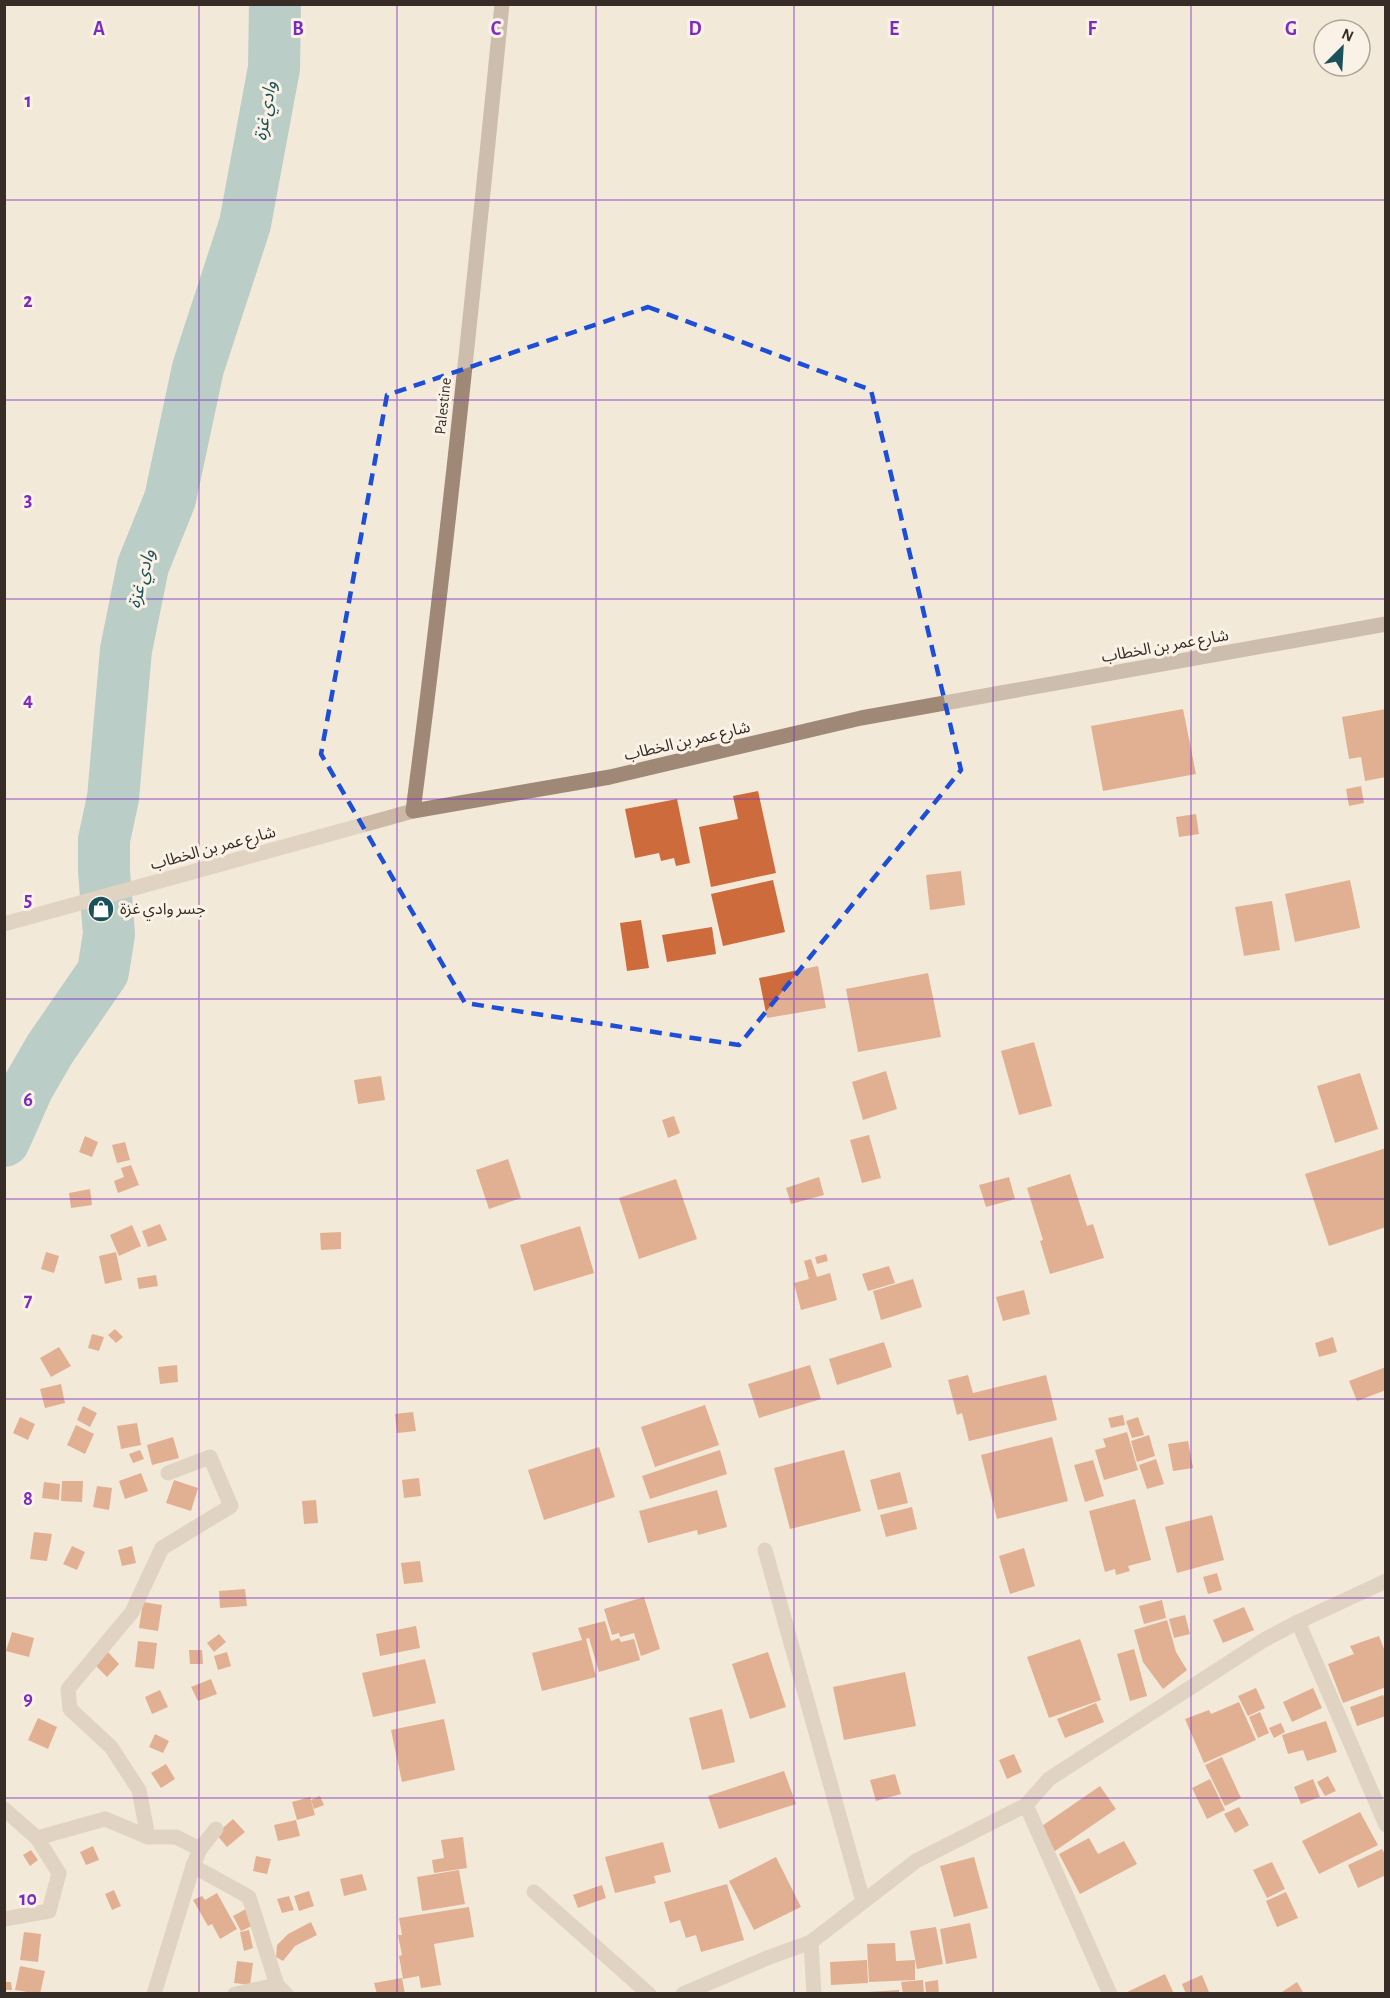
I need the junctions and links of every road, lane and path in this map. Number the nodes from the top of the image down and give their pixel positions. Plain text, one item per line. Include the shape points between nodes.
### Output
1 (502, 4) edge
2 (1386, 624) edge
3 (413, 811) junction
4 (4, 924) edge
5 (168, 1473) dead end
6 (765, 1550) dead end
7 (1386, 1581) edge
8 (1298, 1622) junction
9 (1026, 1805) junction
10 (4, 1809) edge
11 (1386, 1825) edge
12 (216, 1829) dead end
13 (148, 1837) junction
14 (37, 1838) junction
15 (200, 1849) junction
16 (193, 1866) junction
17 (534, 1892) dead end
18 (863, 1901) junction
19 (4, 1919) edge
20 (811, 1942) junction
21 (281, 1989) edge
22 (154, 1994) edge
23 (235, 1994) edge
24 (650, 1994) edge
25 (683, 1994) edge
26 (814, 1994) edge
27 (1110, 1994) edge

1 - 3 street, Palestine via 440,605
2 - 3 street, شارع عمر بن الخطاب via 861,718 610,777
3 - 4 street, شارع عمر بن الخطاب
5 - 13 street via 210,1457 231,1506 162,1548 132,1612 68,1689 70,1709 111,1747 139,1790
6 - 18 street
7 - 8 street
8 - 9 street via 1049,1779
8 - 11 street
9 - 18 street via 916,1861
9 - 27 street
10 - 14 street
12 - 15 street
13 - 14 street via 105,1819
13 - 15 street via 176,1837
14 - 19 street via 59,1874 49,1911
15 - 16 street
16 - 21 street via 249,1897
16 - 22 street
17 - 24 street
18 - 20 street
20 - 25 street
20 - 26 street
21 - 23 street

